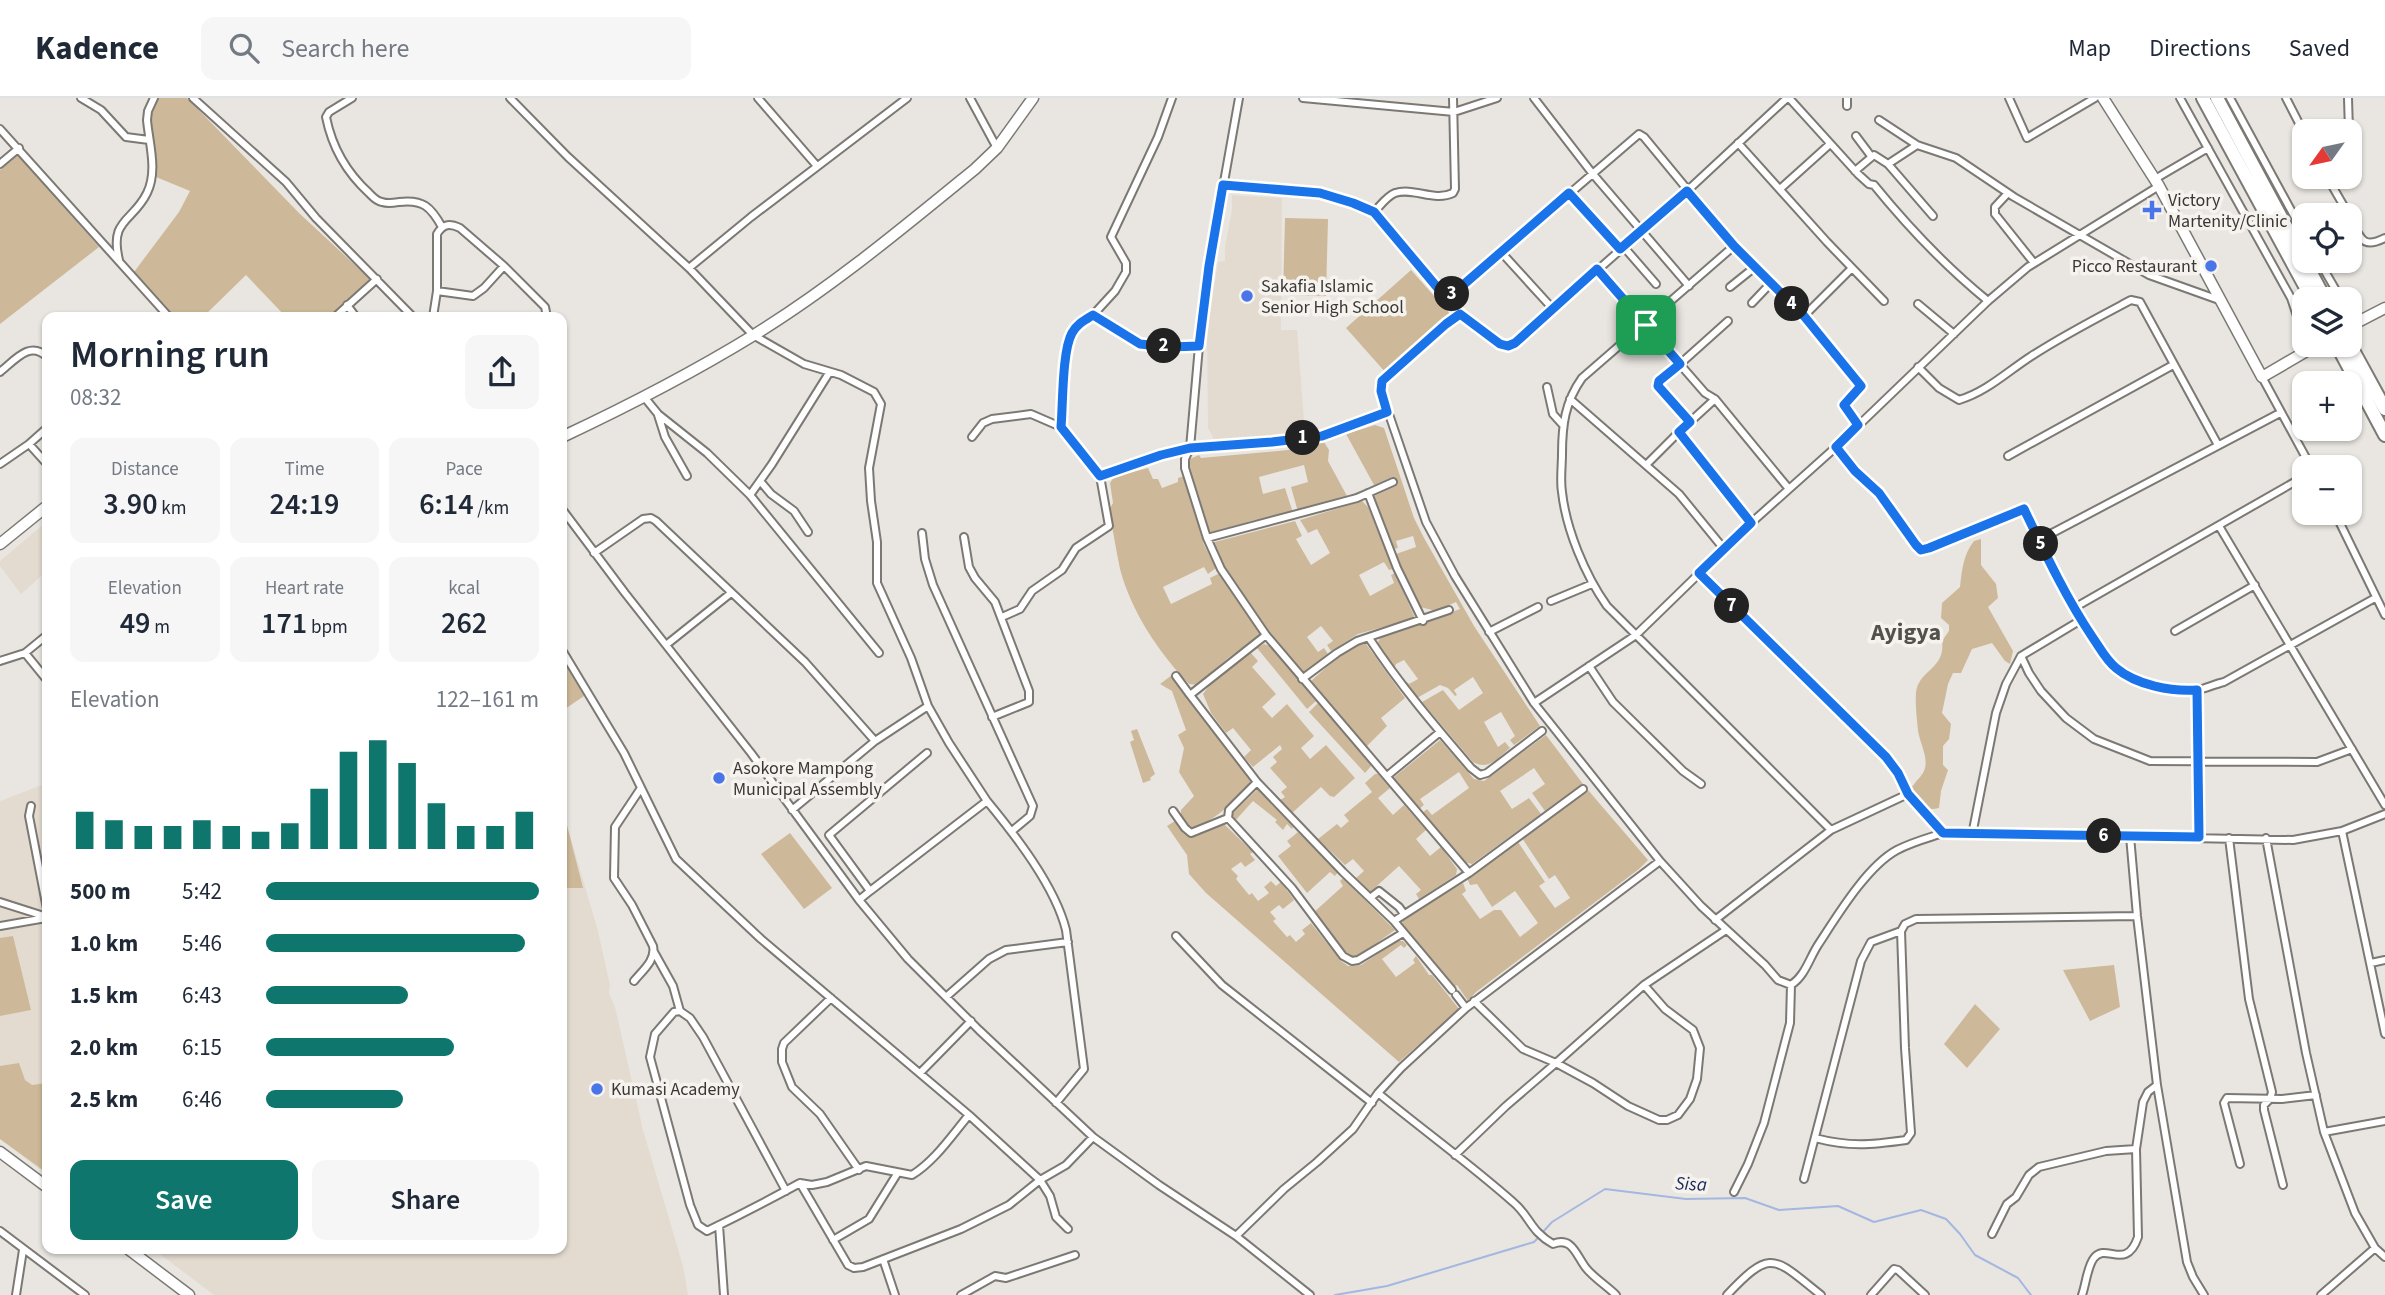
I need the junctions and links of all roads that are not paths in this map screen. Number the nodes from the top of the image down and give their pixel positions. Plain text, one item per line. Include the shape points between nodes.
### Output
1 (81, 98) edge
2 (154, 98) edge
3 (193, 98) edge
4 (352, 98) edge
5 (510, 98) edge
6 (758, 98) edge
7 (907, 98) edge
8 (970, 98) edge
9 (1032, 98) edge
10 (1172, 98) edge
11 (1239, 98) edge
12 (1303, 98) edge
13 (1453, 98) edge
14 (1497, 98) edge
15 (1534, 98) edge
16 (1788, 98) edge
17 (2009, 98) edge
18 (2095, 98) edge
19 (2103, 98) edge
20 (2180, 98) edge
21 (2203, 98) edge
22 (2217, 98) edge
23 (2230, 98) edge
24 (2286, 98) edge
25 (2348, 98) edge
26 (1454, 112) junction
27 (2297, 119) edge
28 (2348, 119) edge
29 (1879, 120) dead end
30 (0, 129) edge
31 (1856, 136) dead end
32 (149, 140) junction
33 (1738, 143) junction
34 (1830, 144) junction
35 (1917, 145) junction
36 (19, 148) junction
37 (997, 148) junction
38 (2208, 148) junction
39 (1871, 156) junction
40 (0, 164) edge
41 (1888, 164) junction
42 (817, 166) junction
43 (1855, 171) junction
44 (1592, 173) junction
45 (2157, 182) junction
46 (1223, 185) junction
47 (1780, 189) junction
48 (1687, 191) junction
49 (1569, 193) junction
50 (2008, 193) junction
51 (1374, 212) junction
52 (2292, 212) edge
53 (1933, 216) dead end
54 (442, 227) junction
55 (1642, 230) junction
56 (2080, 234) junction
57 (2362, 238) edge
58 (2385, 238) edge
59 (1734, 246) junction
60 (1622, 248) junction
61 (1502, 253) junction
62 (120, 262) junction
63 (2034, 263) junction
64 (504, 266) junction
65 (1755, 267) junction
66 (689, 268) junction
67 (1852, 268) junction
68 (1597, 269) junction
69 (377, 278) junction
70 (1771, 283) junction
71 (1656, 284) dead end
72 (1689, 286) junction
73 (1730, 287) dead end
74 (2305, 287) edge
75 (2319, 287) edge
76 (437, 291) junction
77 (1447, 299) junction
78 (2219, 299) junction
79 (1884, 300) dead end
80 (1988, 301) junction
81 (2292, 301) edge
82 (1752, 303) dead end
83 (1918, 304) dead end
84 (347, 305) junction
85 (2385, 308) edge
86 (1552, 309) junction
87 (165, 312) edge
88 (340, 312) edge
89 (352, 312) edge
90 (408, 312) edge
91 (434, 312) edge
92 (546, 312) edge
93 (1460, 314) junction
94 (1093, 315) junction
95 (1804, 316) junction
96 (2362, 318) edge
97 (1728, 321) dead end
98 (1646, 325) junction
99 (1954, 334) junction
100 (753, 335) junction
101 (1199, 346) junction
102 (42, 352) edge
103 (2292, 357) edge
104 (2343, 357) edge
105 (2357, 357) edge
106 (1680, 364) junction
107 (2173, 365) junction
108 (1918, 367) junction
109 (0, 372) edge
110 (829, 373) junction
111 (2262, 377) junction
112 (1547, 387) dead end
113 (645, 398) junction
114 (1570, 398) junction
115 (1714, 399) junction
116 (2384, 405) edge
117 (1387, 412) junction
118 (2280, 413) junction
119 (658, 414) junction
120 (1690, 422) junction
121 (1562, 424) junction
122 (1858, 425) junction
123 (1061, 427) junction
124 (42, 432) edge
125 (1679, 432) junction
126 (567, 435) edge
127 (2385, 435) edge
128 (972, 437) dead end
129 (29, 444) junction
130 (2218, 445) junction
131 (1836, 447) junction
132 (1190, 448) junction
133 (2304, 455) edge
134 (2008, 456) dead end
135 (42, 458) edge
136 (0, 464) edge
137 (1646, 465) junction
138 (687, 476) dead end
139 (1100, 476) junction
140 (760, 481) junction
141 (1393, 482) dead end
142 (2292, 484) edge
143 (1789, 489) junction
144 (1368, 494) junction
145 (750, 495) junction
146 (42, 510) edge
147 (567, 516) edge
148 (1751, 523) junction
149 (2341, 525) edge
150 (2219, 526) junction
151 (808, 532) dead end
152 (922, 533) dead end
153 (964, 537) dead end
154 (1206, 538) junction
155 (2039, 540) junction
156 (0, 544) edge
157 (1724, 549) junction
158 (594, 553) junction
159 (1699, 573) junction
160 (1592, 584) junction
161 (2255, 585) junction
162 (731, 593) junction
163 (2375, 598) junction
164 (1550, 601) dead end
165 (1538, 607) dead end
166 (2074, 608) junction
167 (1449, 610) dead end
168 (2385, 615) edge
169 (1002, 617) junction
170 (2081, 620) junction
171 (1423, 621) junction
172 (2175, 631) dead end
173 (1489, 632) junction
174 (1266, 635) junction
175 (1636, 635) junction
176 (1369, 638) junction
177 (42, 639) edge
178 (666, 645) junction
179 (2292, 645) junction
180 (25, 653) junction
181 (879, 653) dead end
182 (2021, 656) junction
183 (567, 658) edge
184 (0, 661) edge
185 (1589, 667) junction
186 (42, 674) edge
187 (1177, 676) dead end
188 (1303, 679) junction
189 (2197, 690) junction
190 (1190, 695) junction
191 (1534, 703) junction
192 (928, 706) junction
193 (992, 717) junction
194 (1542, 731) dead end
195 (1440, 732) junction
196 (875, 741) junction
197 (2352, 749) junction
198 (927, 753) dead end
199 (2198, 762) junction
200 (1387, 776) junction
201 (1257, 782) junction
202 (1702, 784) dead end
203 (641, 788) junction
204 (1583, 789) dead end
205 (1908, 794) junction
206 (987, 800) junction
207 (2385, 805) edge
208 (31, 806) dead end
209 (792, 810) junction
210 (1172, 811) dead end
211 (2385, 814) edge
212 (1228, 818) junction
213 (1831, 830) junction
214 (1012, 831) junction
215 (2342, 831) junction
216 (1943, 833) junction
217 (829, 835) junction
218 (1972, 835) junction
219 (2130, 836) junction
220 (2199, 837) junction
221 (2229, 838) junction
222 (2266, 838) junction
223 (817, 845) junction
224 (1660, 861) junction
225 (1469, 873) junction
226 (42, 883) edge
227 (870, 891) junction
228 (1370, 898) junction
229 (859, 900) junction
230 (0, 902) edge
231 (1404, 914) junction
232 (42, 916) edge
233 (2137, 916) junction
234 (42, 919) edge
235 (1715, 920) junction
236 (1394, 921) junction
237 (0, 926) edge
238 (1726, 930) junction
239 (1901, 931) junction
240 (1404, 933) junction
241 (1175, 936) dead end
242 (1068, 942) junction
243 (654, 953) junction
244 (2385, 960) edge
245 (2371, 963) junction
246 (635, 981) dead end
247 (1644, 985) junction
248 (1791, 985) junction
249 (946, 997) junction
250 (831, 998) junction
251 (1475, 1001) junction
252 (1466, 1008) junction
253 (680, 1011) junction
254 (971, 1021) junction
255 (2385, 1034) edge
256 (1556, 1063) junction
257 (920, 1073) junction
258 (2157, 1085) junction
259 (1378, 1093) junction
260 (2316, 1095) junction
261 (2270, 1099) junction
262 (1056, 1103) junction
263 (1372, 1103) junction
264 (969, 1115) junction
265 (2385, 1121) edge
266 (2324, 1132) junction
267 (1093, 1137) junction
268 (1815, 1138) junction
269 (2136, 1149) junction
270 (0, 1152) edge
271 (1455, 1156) junction
272 (2239, 1164) dead end
273 (859, 1170) junction
274 (897, 1174) junction
275 (1804, 1179) dead end
276 (1040, 1180) junction
277 (42, 1183) edge
278 (800, 1183) junction
279 (2283, 1185) dead end
280 (786, 1191) junction
281 (1734, 1192) dead end
282 (719, 1225) junction
283 (1068, 1229) dead end
284 (0, 1231) edge
285 (1992, 1234) dead end
286 (1236, 1236) junction
287 (833, 1240) junction
288 (2375, 1248) junction
289 (23, 1250) junction
290 (135, 1254) edge
291 (1074, 1255) dead end
292 (2385, 1257) edge
293 (883, 1259) junction
294 (1811, 1287) junction
295 (16, 1295) edge
296 (85, 1295) edge
297 (190, 1295) edge
298 (724, 1295) edge
299 (895, 1295) edge
300 (961, 1295) edge
301 (1310, 1295) edge
302 (1616, 1295) edge
303 (1727, 1295) edge
304 (1806, 1295) edge
305 (1821, 1295) edge
306 (1871, 1295) edge
307 (1925, 1295) edge
308 (2082, 1295) edge
309 (2204, 1295) edge
310 (2321, 1295) edge

1 - 32 street via 101,110 126,137
2 - 32 street via 148,111
3 - 69 street via 286,182
4 - 54 street via 326,117 342,164 377,201 418,202 433,211
5 - 66 street via 568,158
6 - 42 street
7 - 42 street
8 - 37 street
9 - 37 street
10 - 94 street via 1111,237 1126,263 1126,272
11 - 46 street
12 - 26 street
13 - 26 street
14 - 26 street
15 - 44 street
16 - 33 street
16 - 34 street
17 - 18 street via 2027,138
19 - 45 street
20 - 38 street
21 - 74 highway
22 - 75 highway
23 - 52 street
24 - 27 street
25 - 28 street
26 - 51 street via 1452,193 1437,197 1394,193
29 - 35 street
30 - 36 street
31 - 39 street
32 - 62 street via 152,178 147,194 116,235
33 - 47 street
33 - 48 street
34 - 43 street
34 - 47 street
35 - 41 street
35 - 50 street via 1956,158
36 - 40 street
36 - 62 street
37 - 100 street via 892,235
38 - 45 street
38 - 81 street
39 - 41 street
39 - 43 street
41 - 53 street
42 - 66 street
43 - 80 street via 1874,185 1952,272
44 - 48 street via 1639,134
44 - 49 street
44 - 55 street
45 - 56 street
45 - 78 street
46 - 51 street via 1320,193
46 - 101 street
47 - 67 street
48 - 55 street
48 - 59 street
49 - 60 street
49 - 61 street
50 - 56 street
50 - 63 street via 1995,207 1995,214
51 - 77 street
54 - 64 street via 460,228
54 - 76 street via 437,234
55 - 60 street
55 - 72 street
56 - 63 street
56 - 78 street via 2149,275
57 - 58 street via 2372,244
59 - 65 street
59 - 72 street
60 - 68 street
60 - 71 street
61 - 77 street
61 - 86 street
62 - 87 street
63 - 80 street
64 - 76 street via 472,296
64 - 92 street
65 - 70 street
65 - 73 street
66 - 100 street
67 - 79 street
67 - 95 street
68 - 86 street
68 - 98 street
69 - 84 street
69 - 90 street
70 - 82 street
70 - 95 street
72 - 98 street
76 - 91 street
77 - 93 street
78 - 111 street
80 - 99 street
83 - 99 street
84 - 88 street
84 - 89 street
85 - 96 street
86 - 93 street via 1508,346
93 - 117 street via 1382,381
94 - 101 street via 1140,344
94 - 123 street via 1077,325 1066,349
95 - 122 street via 1861,386 1844,405
97 - 106 street
98 - 106 street
98 - 114 street via 1583,378
99 - 108 street
100 - 110 street
100 - 113 street
101 - 132 street
102 - 109 street via 25,352
103 - 111 street
104 - 127 highway
105 - 116 highway
106 - 115 street
106 - 120 street via 1658,386
107 - 108 street via 2140,302 2131,300 1959,400
107 - 130 street
107 - 134 street
108 - 122 street
110 - 140 street
110 - 192 street via 865,386 881,404 869,468 877,583
111 - 118 street
112 - 121 street via 1553,414
113 - 119 street
113 - 126 street
114 - 121 street
114 - 137 street
115 - 120 street
115 - 143 street
117 - 132 street via 1322,436
117 - 173 street via 1426,522
118 - 130 street
118 - 133 street
119 - 138 street
119 - 145 street
120 - 125 street
121 - 160 street via 1562,492 1575,544
122 - 131 street
123 - 128 street via 1031,414 1019,415 992,419
123 - 139 street
124 - 129 street
125 - 137 street
125 - 148 street
129 - 135 street
129 - 136 street
130 - 155 street
131 - 143 street
131 - 155 street via 1879,493 1921,550 2024,509
132 - 139 street
132 - 154 street via 1185,468
137 - 157 street via 1679,494
139 - 169 street via 1109,526 1076,548 1062,570 1032,591 1020,609
140 - 145 street
140 - 151 street via 794,511
141 - 144 street
142 - 150 street
143 - 148 street
144 - 154 street
144 - 171 street
145 - 181 street
146 - 156 street
147 - 158 street
148 - 157 street
149 - 163 street
150 - 161 street
150 - 166 street
152 - 193 street via 933,585
153 - 169 street via 969,567
154 - 174 street via 1221,569
155 - 166 street
157 - 159 street
158 - 162 street via 651,518
158 - 178 street
159 - 175 street
159 - 205 street via 1886,757
160 - 164 street
160 - 175 street
161 - 172 street
161 - 179 street
162 - 178 street
162 - 196 street via 805,662
163 - 168 street
163 - 179 street
165 - 173 street
166 - 170 street
167 - 171 street
169 - 193 street via 1030,699
170 - 182 street
170 - 189 street via 2117,670 2157,687
171 - 176 street
173 - 191 street
174 - 188 street
174 - 190 street
175 - 185 street
175 - 213 street
176 - 188 street via 1337,653
176 - 195 street
177 - 180 street
178 - 209 street
179 - 189 street
179 - 197 street
180 - 184 street
180 - 186 street
182 - 199 street via 2041,691 2094,739 2150,761
182 - 218 street via 1996,713
183 - 203 street
185 - 191 street
185 - 202 street via 1613,702
187 - 190 street
188 - 200 street
189 - 199 street
190 - 201 street
191 - 224 street
192 - 196 street
192 - 206 street
193 - 214 street via 1032,806 1030,816
194 - 195 street via 1480,775
195 - 200 street
196 - 209 street
197 - 199 street via 2317,762
197 - 207 street
198 - 217 street
199 - 220 street
200 - 225 street
201 - 212 street via 1229,810
201 - 228 street
203 - 243 street via 615,827 614,878
203 - 250 street via 667,844 685,869
204 - 225 street
205 - 213 street
205 - 216 street
206 - 214 street
206 - 227 street
208 - 226 street
209 - 223 street
210 - 212 street via 1191,833
211 - 215 street
212 - 240 street via 1292,888 1348,960 1358,960
213 - 235 street
214 - 242 street via 1062,913
215 - 222 street via 2293,840
215 - 245 street
216 - 218 street
216 - 248 street via 1896,850 1882,861 1843,907
217 - 223 street
217 - 227 street
218 - 219 street
219 - 220 street
219 - 233 street
220 - 221 street
221 - 222 street
221 - 261 street via 2249,999
222 - 260 street
223 - 229 street
224 - 235 street
224 - 251 street
225 - 231 street
227 - 229 street
228 - 231 street via 1379,891
228 - 236 street
229 - 249 street
230 - 232 street
231 - 236 street
233 - 239 street via 1916,919
233 - 258 street
234 - 237 street
235 - 238 street
236 - 240 street
238 - 247 street
238 - 248 street via 1777,980
239 - 268 street via 1879,937 1866,949
239 - 268 street via 1909,1138 1866,1146
240 - 252 street
241 - 263 street via 1222,985
242 - 249 street via 1006,950
242 - 262 street via 1084,1069
243 - 246 street
243 - 253 street via 668,973
244 - 245 street
245 - 255 street
247 - 256 street
247 - 256 street via 1693,1030 1700,1048 1697,1079 1678,1115 1659,1120
248 - 281 street via 1790,1023 1764,1123
249 - 254 street
250 - 257 street
250 - 273 street via 784,1043 782,1062 792,1087 820,1114
251 - 252 street
251 - 256 street via 1523,1048
252 - 259 street
253 - 280 street via 703,1037
253 - 282 street via 655,1034 650,1057 698,1225 707,1231
254 - 257 street
254 - 262 street
256 - 271 street
257 - 264 street
258 - 269 street via 2143,1102
258 - 309 street via 2187,1262
259 - 263 street
259 - 271 street
260 - 261 street
260 - 266 street
261 - 272 street via 2225,1100
261 - 279 street via 2264,1110
262 - 267 street
263 - 286 street via 1344,1138
264 - 274 street via 920,1170 912,1175
264 - 276 street
265 - 266 street
266 - 288 street via 2355,1213
267 - 276 street via 1066,1166
267 - 286 street
268 - 275 street
269 - 285 street via 2106,1151 2039,1167 2007,1204
269 - 308 street via 2138,1237 2134,1248 2120,1256 2096,1255
270 - 277 street
271 - 302 street via 1516,1204 1544,1239 1553,1244 1566,1242 1575,1249 1586,1268
273 - 274 street via 866,1166
273 - 278 street via 827,1182
274 - 287 street via 869,1219
276 - 283 street via 1056,1217
276 - 293 street via 1009,1205
278 - 280 street
278 - 287 street
280 - 282 street
282 - 298 street
284 - 289 street
286 - 301 street
287 - 293 street via 854,1268
288 - 292 street
288 - 310 street
289 - 295 street
289 - 296 street
290 - 297 street
291 - 300 street via 1006,1278 995,1276
293 - 299 street
294 - 303 street via 1777,1262 1765,1262
294 - 304 street
294 - 305 street
306 - 307 street via 1894,1269

